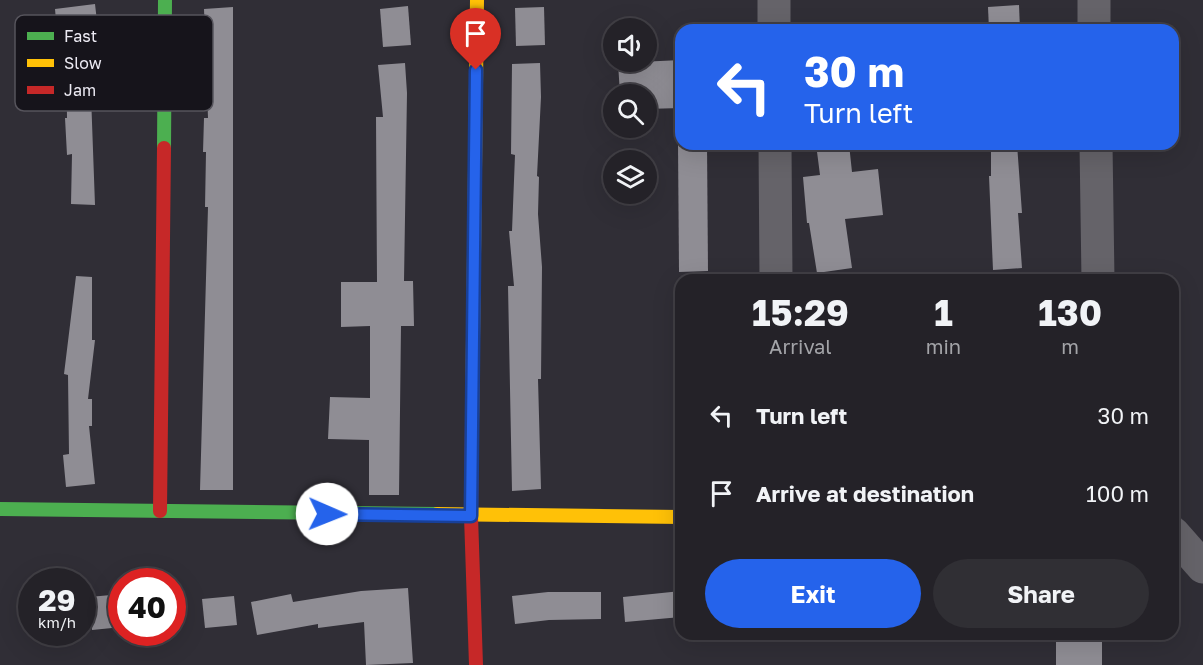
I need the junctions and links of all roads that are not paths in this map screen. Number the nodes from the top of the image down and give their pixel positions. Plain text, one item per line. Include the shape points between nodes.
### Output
1 (165, 0) edge
2 (477, 0) edge
3 (774, 0) edge
4 (1094, 0) edge
5 (165, 15) edge
6 (774, 24) edge
7 (1094, 24) edge
8 (164, 111) edge
9 (775, 150) edge
10 (1096, 150) edge
11 (776, 274) edge
12 (1098, 274) edge
13 (0, 509) edge
14 (160, 511) junction
15 (471, 516) junction
16 (675, 517) edge
17 (1179, 540) edge
18 (1203, 567) edge
19 (476, 665) edge

1 - 5 street
2 - 15 street
3 - 6 street
4 - 7 street
8 - 14 street
9 - 11 street
10 - 12 street
13 - 14 street
14 - 15 street
15 - 16 street
15 - 19 street
17 - 18 street

